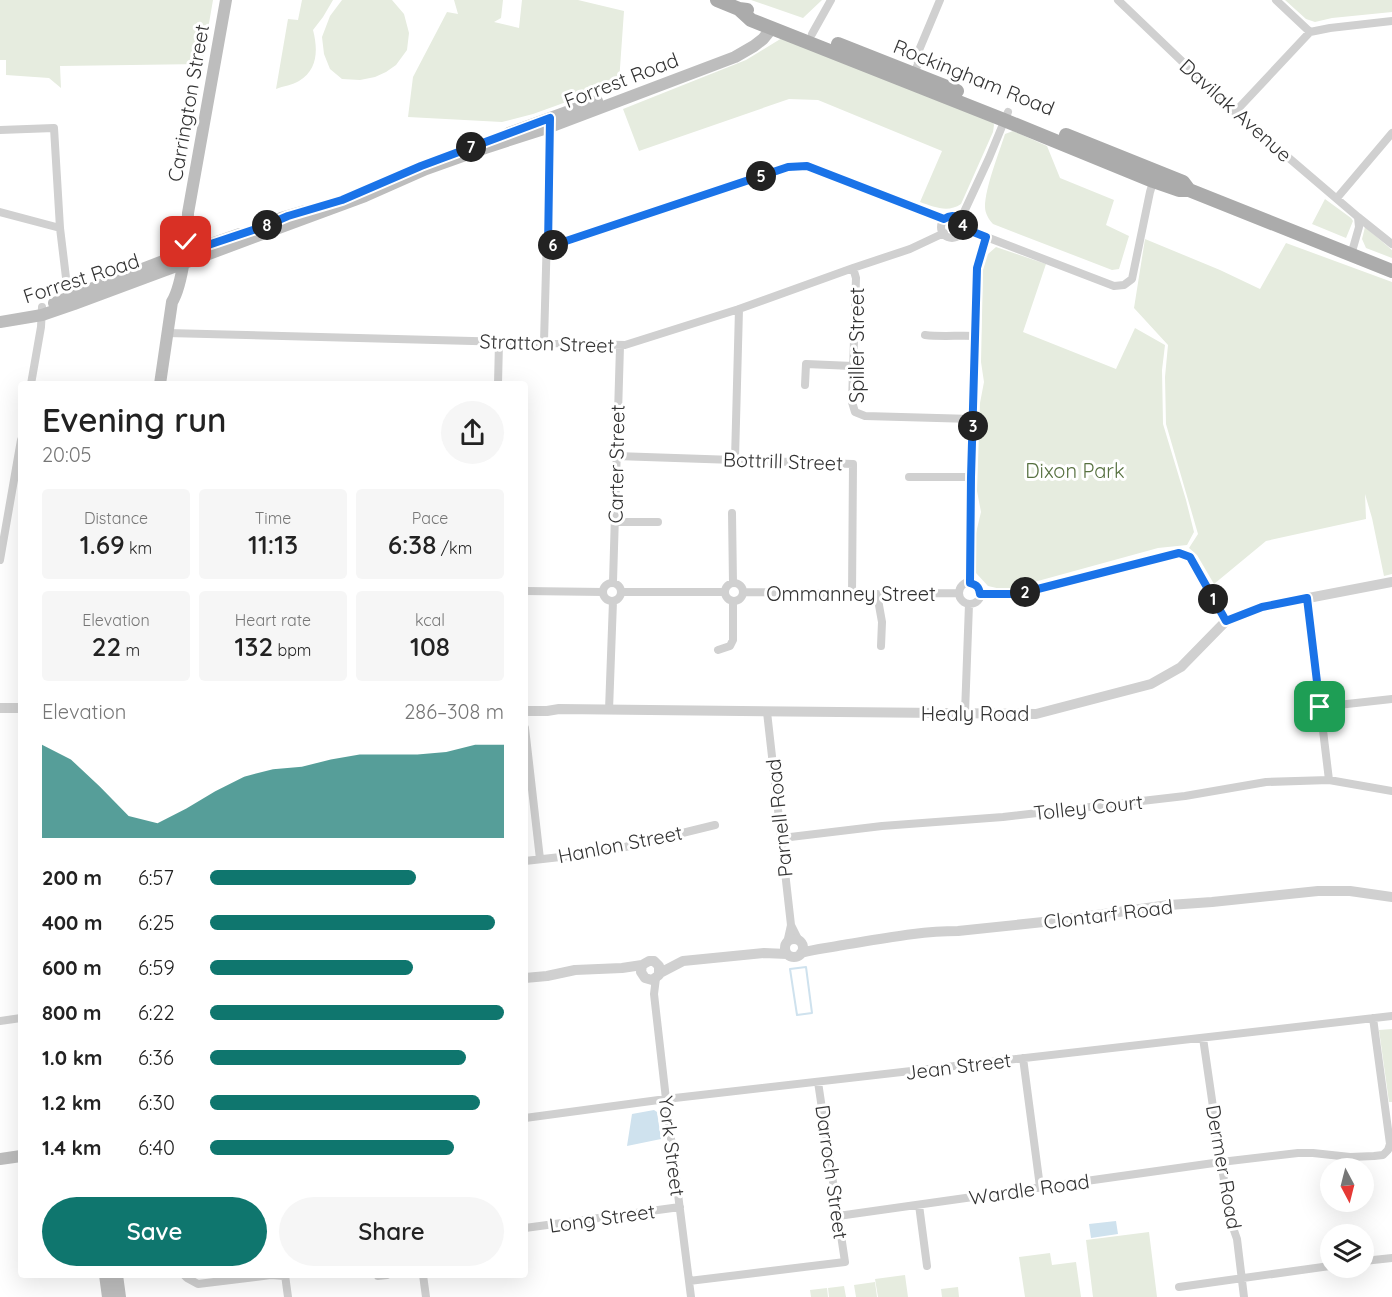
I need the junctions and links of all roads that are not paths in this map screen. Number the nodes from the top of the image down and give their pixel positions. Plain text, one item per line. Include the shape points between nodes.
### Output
1 (226, 0) edge
2 (717, 0) edge
3 (831, 0) edge
4 (940, 0) edge
5 (1118, 0) edge
6 (1276, 0) edge
7 (739, 9) junction
8 (1392, 21) edge
9 (766, 25) junction
10 (1310, 32) junction
11 (812, 34) junction
12 (914, 73) junction
13 (1235, 112) junction
14 (1006, 116) junction
15 (550, 122) junction
16 (0, 130) edge
17 (1392, 133) edge
18 (1155, 176) junction
19 (1337, 198) junction
20 (0, 212) edge
21 (1358, 217) junction
22 (959, 218) junction
23 (944, 219) junction
24 (60, 228) junction
25 (963, 228) junction
26 (944, 233) junction
27 (986, 237) junction
28 (1392, 244) edge
29 (548, 247) junction
30 (1351, 255) junction
31 (179, 260) junction
32 (853, 268) junction
33 (1392, 271) edge
34 (72, 300) junction
35 (739, 309) junction
36 (42, 311) junction
37 (0, 314) edge
38 (0, 322) edge
39 (167, 333) junction
40 (925, 335) dead end
41 (976, 336) junction
42 (499, 342) junction
43 (544, 342) junction
44 (620, 346) junction
45 (853, 366) junction
46 (31, 381) edge
47 (160, 381) edge
48 (498, 381) edge
49 (805, 385) dead end
50 (973, 419) junction
51 (616, 456) junction
52 (18, 457) edge
53 (735, 459) junction
54 (909, 477) dead end
55 (971, 477) junction
56 (732, 513) dead end
57 (615, 522) junction
58 (658, 522) dead end
59 (0, 560) edge
60 (613, 582) junction
61 (1392, 582) edge
62 (733, 583) junction
63 (970, 583) junction
64 (528, 591) edge
65 (603, 592) junction
66 (622, 592) junction
67 (725, 592) junction
68 (744, 592) junction
69 (959, 593) junction
70 (877, 594) junction
71 (980, 594) junction
72 (852, 596) junction
73 (1307, 598) junction
74 (613, 601) junction
75 (733, 601) junction
76 (969, 604) junction
77 (1226, 621) junction
78 (880, 646) dead end
79 (718, 650) dead end
80 (1392, 699) edge
81 (1320, 707) junction
82 (0, 708) edge
83 (18, 708) edge
84 (609, 710) junction
85 (528, 711) edge
86 (767, 712) junction
87 (965, 713) junction
88 (528, 754) edge
89 (1329, 780) junction
90 (1392, 791) edge
91 (715, 825) dead end
92 (782, 838) junction
93 (540, 859) junction
94 (528, 861) edge
95 (1392, 897) edge
96 (794, 946) junction
97 (651, 972) junction
98 (528, 981) edge
99 (1392, 1016) edge
100 (18, 1018) edge
101 (1373, 1018) junction
102 (0, 1021) edge
103 (1203, 1038) junction
104 (1023, 1058) junction
105 (818, 1082) junction
106 (666, 1099) junction
107 (528, 1118) edge
108 (18, 1156) edge
109 (0, 1159) edge
110 (18, 1162) edge
111 (1221, 1162) junction
112 (0, 1165) edge
113 (1040, 1187) junction
114 (919, 1205) junction
115 (680, 1207) junction
116 (838, 1216) junction
117 (528, 1228) edge
118 (1392, 1257) edge
119 (1374, 1260) edge
120 (927, 1266) dead end
121 (1320, 1267) edge
122 (105, 1278) edge
123 (117, 1278) edge
124 (187, 1278) edge
125 (247, 1278) edge
126 (285, 1278) edge
127 (423, 1278) edge
128 (1241, 1278) junction
129 (689, 1281) junction
130 (1179, 1287) dead end
131 (108, 1297) edge
132 (120, 1297) edge
133 (288, 1297) edge
134 (426, 1297) edge
135 (691, 1297) edge
136 (1244, 1297) edge

1 - 31 main road, Carrington Street via 188,213 180,229
2 - 7 main road, Rockingham Road
3 - 11 street
4 - 12 street via 917,55
5 - 13 street, Davilak Avenue
6 - 10 street
7 - 9 main road, Rockingham Road via 751,20
7 - 11 main road, Rockingham Road
8 - 10 street
9 - 14 main road, Rockingham Road
9 - 15 main road, Forrest Road via 763,39 735,57
10 - 13 street
11 - 12 main road, Rockingham Road
12 - 14 main road, Rockingham Road
13 - 19 street, Davilak Avenue
14 - 18 main road, Rockingham Road
14 - 22 street
15 - 29 street
15 - 31 main road, Forrest Road via 365,196
16 - 24 street via 54,128
17 - 19 street
18 - 27 street via 1132,279 1124,285 1114,286
18 - 30 main road, Rockingham Road via 1183,182 1189,190
19 - 21 street, Davilak Avenue
20 - 24 street
21 - 28 street, Davilak Avenue
21 - 30 street
22 - 23 street
22 - 25 street
23 - 26 street
23 - 29 street via 807,166 788,167
24 - 34 street
25 - 26 street via 953,237
25 - 27 street
26 - 32 street, Stratton Street
27 - 41 street via 977,268
29 - 43 street
30 - 33 main road, Rockingham Road
31 - 34 main road, Forrest Road
31 - 39 main road, Carrington Street via 169,293 172,302
32 - 35 street, Stratton Street
32 - 45 street, Spiller Street
34 - 36 main road, Forrest Road
35 - 44 street, Stratton Street
35 - 53 street
36 - 37 main road, Forrest Road
36 - 38 main road, Forrest Road
36 - 46 street
39 - 42 street, Stratton Street
39 - 47 main road, Carrington Street
40 - 41 street
41 - 50 street
42 - 43 street, Stratton Street
42 - 48 street
43 - 44 street, Stratton Street
44 - 51 street, Carter Street
45 - 49 street via 806,364
45 - 50 street, Spiller Street via 855,412 865,416
50 - 55 street
51 - 53 street, Bottrill Street
51 - 57 street, Carter Street
52 - 59 street
53 - 72 street, Bottrill Street via 853,464
54 - 55 street
55 - 63 street
56 - 62 street
57 - 58 street
57 - 60 street, Carter Street
60 - 65 street
60 - 66 street
61 - 73 street, Healy Road
62 - 67 street
62 - 68 street
63 - 69 street via 964,584
63 - 71 street via 975,584
64 - 65 street
65 - 74 street
66 - 67 street
66 - 74 street
67 - 75 street
68 - 72 street, Ommanney Street
68 - 75 street
69 - 70 street, Ommanney Street
69 - 76 street via 964,603
70 - 72 street, Ommanney Street
70 - 78 street via 882,622
71 - 76 street via 975,603
71 - 77 street via 1018,594 1179,553 1190,557
73 - 77 street, Healy Road via 1262,607
73 - 81 street
74 - 84 street
75 - 79 street via 733,640 730,646
76 - 87 street
77 - 87 street, Healy Road via 1181,667 1151,684 1036,714
80 - 81 street
81 - 89 street
82 - 83 street
84 - 85 street, Healy Road
84 - 86 street, Healy Road
86 - 87 street, Healy Road
86 - 92 street, Parnell Road
88 - 93 street
89 - 90 street, Tolley Court
89 - 92 street, Tolley Court via 1266,782 1173,798
91 - 93 street, Hanlon Street via 625,848
92 - 96 street, Parnell Road
93 - 94 street, Hanlon Street
95 - 96 street, Clontarf Road via 1318,891 824,947
96 - 97 street, Clontarf Road via 690,960
97 - 98 street
97 - 106 street, York Street
99 - 101 street, Jean Street
100 - 102 street
101 - 103 street, Jean Street
101 - 111 street, Wardle Road via 1390,1144 1383,1155 1313,1153
103 - 104 street, Jean Street
103 - 111 street, Dermer Road
104 - 105 street, Jean Street
104 - 113 street
105 - 106 street, Jean Street
105 - 116 street, Darroch Street
106 - 107 street, Jean Street
106 - 115 street, York Street
108 - 109 main road
110 - 112 main road
111 - 113 street, Wardle Road
111 - 128 street, Dermer Road
113 - 114 street, Wardle Road
114 - 116 street, Wardle Road
114 - 120 street
115 - 117 street, Long Street
115 - 129 street, York Street
116 - 129 street, Darroch Street via 845,1262
118 - 119 street
121 - 128 street
122 - 131 main road
123 - 132 main road
124 - 125 street via 198,1284
126 - 133 street
127 - 134 street
128 - 130 street
128 - 136 street, Dermer Road
129 - 135 street, York Street

